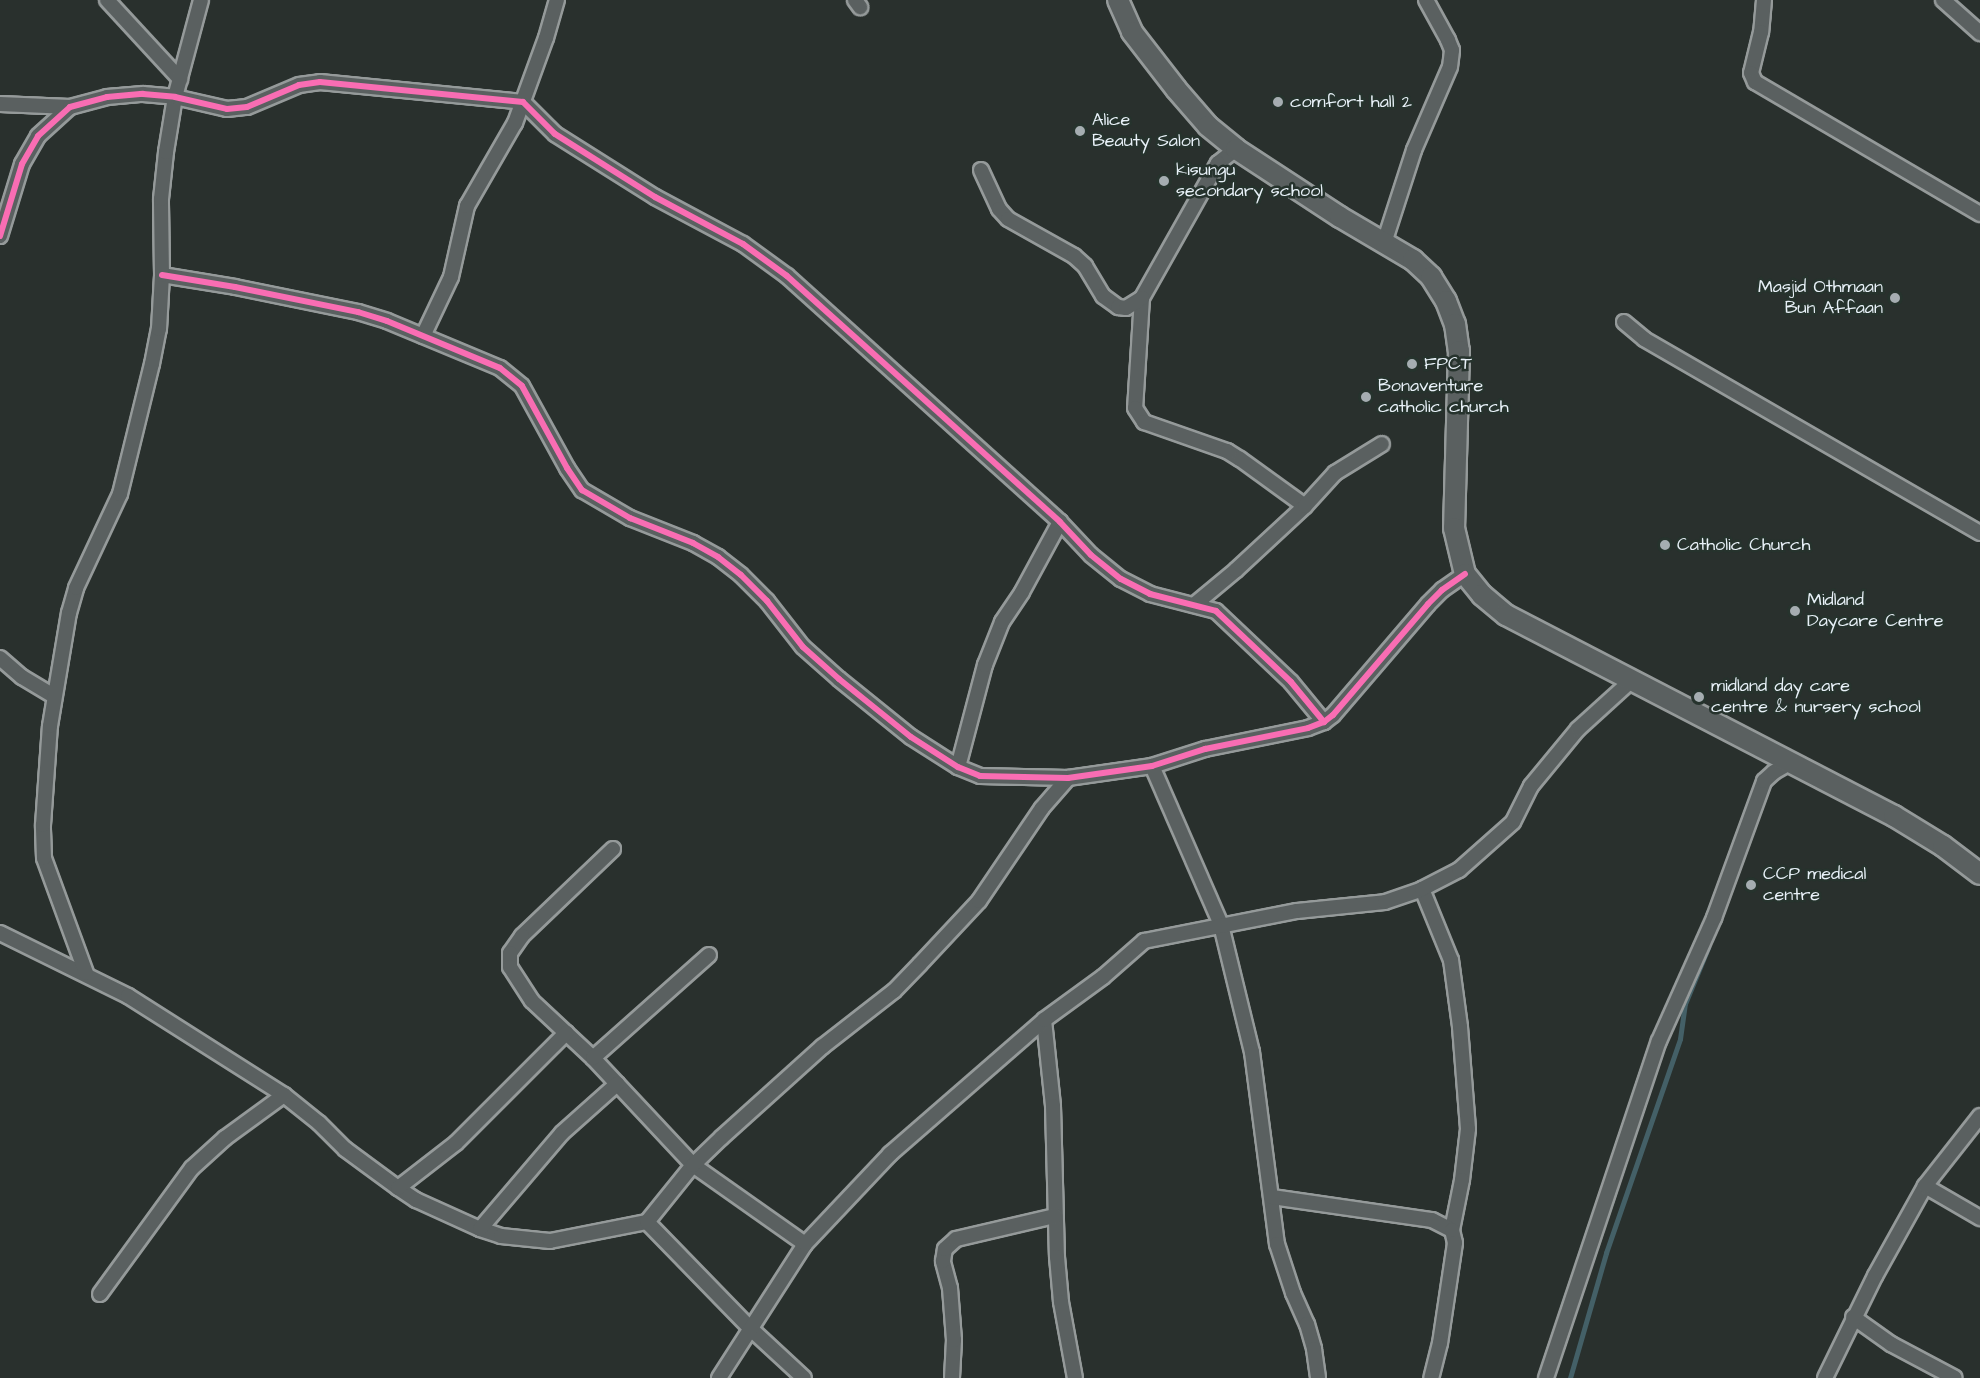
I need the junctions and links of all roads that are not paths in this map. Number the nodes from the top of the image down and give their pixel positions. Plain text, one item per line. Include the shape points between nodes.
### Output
1 (107, 0) edge
2 (201, 0) edge
3 (556, 0) edge
4 (1118, 0) edge
5 (1426, 0) edge
6 (1764, 0) edge
7 (1943, 0) edge
8 (1980, 33) edge
9 (180, 80) junction
10 (175, 97) junction
11 (523, 102) junction
12 (0, 104) edge
13 (70, 107) junction
14 (1236, 149) junction
15 (981, 170) dead end
16 (1980, 214) edge
17 (0, 236) edge
18 (1384, 243) junction
19 (162, 275) junction
20 (1142, 298) junction
21 (1624, 322) dead end
22 (423, 336) junction
23 (1382, 444) dead end
24 (1305, 506) junction
25 (1060, 522) junction
26 (1980, 533) edge
27 (1465, 574) junction
28 (1194, 605) junction
29 (0, 658) edge
30 (1631, 681) junction
31 (54, 696) junction
32 (1323, 722) junction
33 (1791, 762) junction
34 (1152, 766) junction
35 (958, 767) junction
36 (1068, 778) junction
37 (613, 849) dead end
38 (1980, 874) edge
39 (1422, 889) junction
40 (1221, 925) junction
41 (0, 933) edge
42 (709, 955) dead end
43 (86, 973) junction
44 (1044, 1020) junction
45 (566, 1033) junction
46 (593, 1059) junction
47 (617, 1084) junction
48 (284, 1095) junction
49 (1980, 1116) edge
50 (693, 1165) junction
51 (1925, 1186) junction
52 (399, 1188) junction
53 (1272, 1197) junction
54 (1055, 1216) junction
55 (1980, 1218) edge
56 (647, 1222) junction
57 (480, 1229) junction
58 (1452, 1230) junction
59 (805, 1244) junction
60 (100, 1294) dead end
61 (1853, 1317) junction
62 (752, 1329) junction
63 (719, 1378) edge
64 (804, 1378) edge
65 (952, 1378) edge
66 (1075, 1378) edge
67 (1318, 1378) edge
68 (1431, 1378) edge
69 (1546, 1378) edge
70 (1825, 1378) edge
71 (1955, 1378) edge

1 - 9 street
2 - 9 street
3 - 11 street
4 - 14 street via 1132,32 1157,66 1208,126
5 - 18 street via 1452,50 1450,68 1414,150
6 - 16 street via 1752,74 1755,82
7 - 8 street
9 - 10 street
10 - 11 street via 227,109 247,107 299,85 320,82
10 - 13 street via 107,97
10 - 19 street via 161,199
11 - 22 street via 506,141 467,206 452,277
11 - 25 street via 555,134 655,197 743,244 787,276
12 - 13 street
13 - 17 street via 38,136 22,164
14 - 18 street
14 - 20 street via 1218,163
15 - 20 street via 999,209 1008,219 1074,256 1085,266 1103,296 1126,308
18 - 27 street via 1413,260 1431,277 1455,324 1459,351 1454,528
19 - 22 street via 358,312
19 - 31 street via 159,329 142,409 120,494 76,588
20 - 24 street via 1135,408 1138,416 1144,422 1227,452
21 - 26 street via 1644,339
22 - 35 street via 513,376 530,398 582,490 630,518 718,557 748,581 803,647 911,736
23 - 24 street via 1335,473
24 - 28 street
25 - 28 street via 1121,579 1150,594
25 - 35 street via 1002,622 985,665
27 - 30 street via 1506,615
27 - 32 street via 1428,604
28 - 32 street via 1216,611 1291,682
29 - 31 street
30 - 33 street
30 - 39 street via 1578,729 1532,786 1513,822 1459,870
31 - 43 street via 44,808 44,858
32 - 34 street via 1205,749
33 - 38 street via 1893,816
33 - 69 street via 1764,781 1714,918 1659,1041
34 - 36 street
34 - 40 street
35 - 36 street via 980,776
36 - 50 street via 1042,808 979,901 894,991 786,1078
37 - 45 street via 522,936 510,953 510,967 520,984
39 - 40 street via 1385,902 1297,911
39 - 58 street via 1451,960 1460,1027 1468,1129
40 - 44 street via 1144,941
40 - 53 street via 1252,1052
41 - 43 street
42 - 46 street
43 - 48 street
44 - 54 street via 1053,1106
44 - 59 street via 890,1154
45 - 46 street
45 - 52 street via 450,1148
46 - 47 street
47 - 50 street
47 - 57 street via 562,1133
48 - 52 street via 345,1149
48 - 60 street via 192,1168
49 - 51 street
50 - 56 street
50 - 59 street
51 - 55 street
51 - 61 street
52 - 57 street via 416,1200
53 - 58 street via 1432,1220
53 - 67 street via 1277,1244 1307,1324
54 - 65 street via 956,1239 945,1249 943,1261 950,1288 954,1340
54 - 66 street via 1061,1302
56 - 57 street via 550,1241 501,1236
56 - 62 street
58 - 68 street via 1455,1243
59 - 62 street
61 - 70 street
61 - 71 street via 1891,1344
62 - 63 street
62 - 64 street

